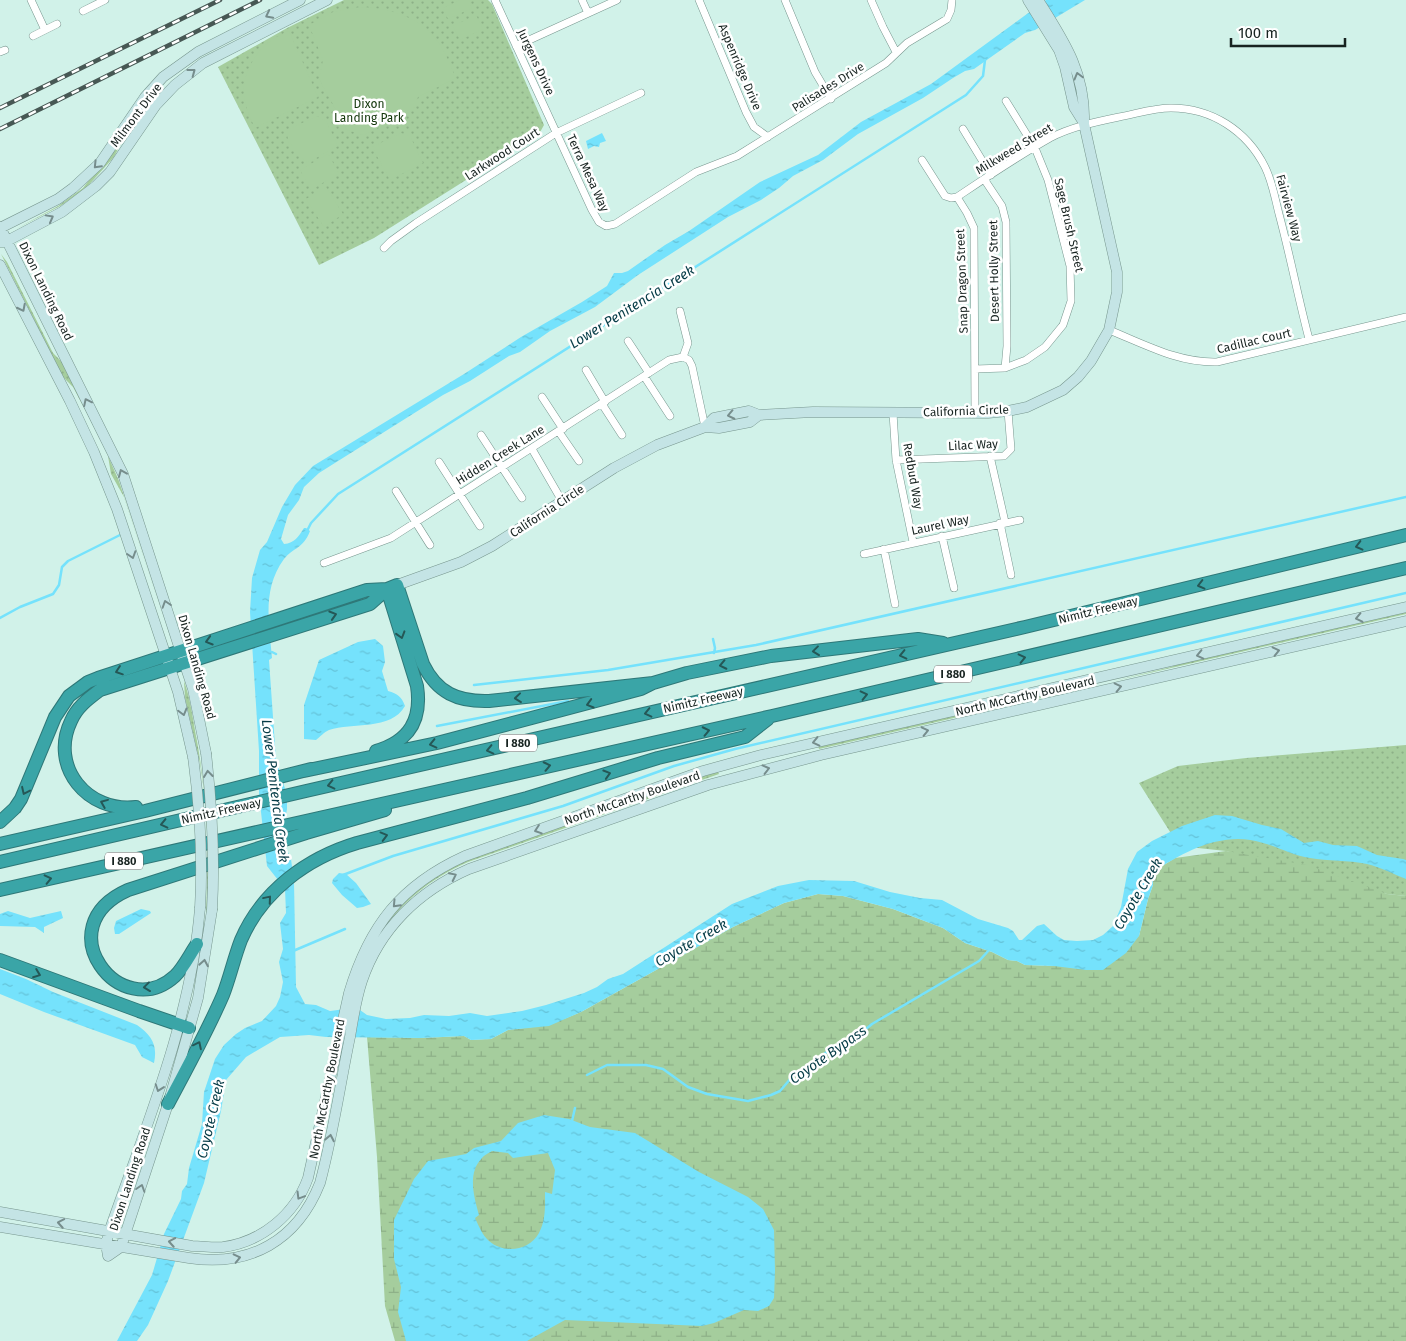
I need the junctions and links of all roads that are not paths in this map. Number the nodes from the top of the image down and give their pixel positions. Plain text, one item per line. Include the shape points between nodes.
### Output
1 (31, 0) edge
2 (105, 0) edge
3 (300, 0) edge
4 (326, 0) edge
5 (495, 0) edge
6 (582, 0) edge
7 (617, 0) edge
8 (699, 0) edge
9 (785, 0) edge
10 (872, 0) edge
11 (952, 0) edge
12 (1028, 0) edge
13 (1038, 0) edge
14 (95, 2) edge
15 (83, 12) dead end
16 (588, 13) junction
17 (57, 24) dead end
18 (45, 30) junction
19 (1055, 34) junction
20 (33, 36) dead end
21 (516, 46) junction
22 (896, 52) junction
23 (641, 93) dead end
24 (831, 100) junction
25 (1006, 101) dead end
26 (1084, 124) junction
27 (963, 129) dead end
28 (556, 133) junction
29 (768, 137) junction
30 (1035, 148) junction
31 (922, 160) dead end
32 (991, 175) junction
33 (984, 179) junction
34 (957, 197) junction
35 (599, 222) joint
36 (0, 227) edge
37 (4, 242) edge
38 (384, 248) dead end
39 (0, 265) edge
40 (680, 311) dead end
41 (1406, 317) edge
42 (1109, 330) junction
43 (1309, 339) junction
44 (628, 341) dead end
45 (683, 357) junction
46 (1005, 368) junction
47 (975, 369) junction
48 (586, 370) dead end
49 (647, 375) junction
50 (542, 397) dead end
51 (604, 403) junction
52 (1008, 411) junction
53 (893, 412) junction
54 (975, 413) junction
55 (670, 416) dead end
56 (705, 427) junction
57 (561, 430) junction
58 (622, 434) dead end
59 (482, 435) dead end
60 (532, 449) junction
61 (990, 456) junction
62 (896, 460) junction
63 (578, 461) dead end
64 (439, 462) dead end
65 (502, 466) junction
66 (396, 491) dead end
67 (459, 494) junction
68 (522, 498) dead end
69 (562, 501) junction
70 (1020, 520) dead end
71 (416, 521) junction
72 (1002, 523) junction
73 (480, 526) dead end
74 (1406, 535) edge
75 (942, 536) junction
76 (913, 542) junction
77 (430, 545) dead end
78 (884, 549) junction
79 (864, 554) dead end
80 (324, 563) dead end
81 (1406, 568) edge
82 (1011, 575) dead end
83 (392, 587) junction
84 (954, 588) dead end
85 (895, 604) dead end
86 (1406, 607) edge
87 (1406, 621) edge
88 (238, 638) junction
89 (951, 644) junction
90 (183, 656) junction
91 (167, 661) junction
92 (1096, 678) junction
93 (653, 683) junction
94 (1099, 692) junction
95 (772, 716) junction
96 (897, 723) junction
97 (900, 737) junction
98 (304, 771) junction
99 (186, 799) junction
100 (617, 802) junction
101 (622, 814) junction
102 (0, 822) edge
103 (309, 826) junction
104 (0, 844) edge
105 (0, 862) edge
106 (0, 890) edge
107 (197, 944) junction
108 (0, 960) edge
109 (354, 993) junction
110 (184, 1026) junction
111 (168, 1104) junction
112 (308, 1178) junction
113 (320, 1183) junction
114 (0, 1212) edge
115 (0, 1227) edge
116 (109, 1232) junction
117 (126, 1234) junction
118 (106, 1244) junction
119 (121, 1247) junction

1 - 18 street
2 - 14 street
3 -> 36 main road, Milmont Drive via 198,52 163,77 100,163 73,188 58,199
37 -> 4 main road, Milmont Drive via 62,212 96,186 110,172 156,105 196,68
5 - 21 street, Jurgens Drive
6 - 16 street
7 - 16 street
8 - 29 street, Aspenridge Drive via 746,112 754,127
9 - 24 street via 815,72
10 - 22 street
11 - 22 street, Palisades Drive via 952,10 947,19
12 - 19 main road
13 - 19 main road
14 - 15 street
16 - 21 street
17 - 18 street
18 - 20 street
19 - 26 main road, California Circle via 1071,55 1079,79 1085,104
21 - 28 street, Jurgens Drive
22 - 24 street, Palisades Drive via 886,64
23 - 28 street, Larkwood Court
24 - 29 street, Palisades Drive
25 - 30 street, Sage Brush Street
26 - 30 street, Milkweed Street
26 - 42 main road, California Circle via 1117,272 1117,292
26 - 43 street, Fairview Way via 1171,108 1209,115 1229,124 1242,136 1256,150 1271,181
27 - 32 street
28 - 35 street, Terra Mesa Way
28 - 38 street, Larkwood Court via 424,217
29 - 35 street, Palisades Drive via 738,156 696,172 614,224 606,226
30 - 32 street, Milkweed Street
30 - 46 street, Sage Brush Street via 1048,180 1070,266 1071,301 1063,325 1045,347 1026,360
31 - 34 street via 945,196
32 - 33 street, Milkweed Street
33 - 34 street, Milkweed Street
33 - 46 street, Desert Holly Street via 1002,206 1006,222
34 - 47 street, Snap Dragon Street via 974,228
36 - 37 main road, Dixon Landing Road
90 -> 37 main road, Dixon Landing Road via 122,474
39 -> 91 main road, Dixon Landing Road via 94,452 117,509
40 - 45 street via 688,343
41 - 43 street, Cadillac Court
42 - 43 street, Cadillac Court via 1171,355 1203,362 1229,360
42 - 52 main road, California Circle via 1091,361 1063,390 1027,407
44 - 49 street
45 - 49 street, Hidden Creek Lane via 669,360
45 - 56 street via 692,366
46 - 47 street, Sage Brush Street
47 - 54 street, Snap Dragon Street
48 - 51 street
49 - 51 street, Hidden Creek Lane
49 - 55 street
50 - 57 street
51 - 57 street, Hidden Creek Lane
51 - 58 street
52 - 54 main road, California Circle
52 - 61 street, Lilac Way via 1011,449 1004,456
53 - 54 main road, California Circle
53 - 56 main road, California Circle via 759,415 750,422 728,427
53 - 62 street, Redbud Way
56 - 69 main road, California Circle via 635,456
57 - 60 street, Hidden Creek Lane
57 - 63 street
59 - 65 street
60 - 65 street, Hidden Creek Lane
60 - 69 street
61 - 62 street, Lilac Way
61 - 72 street
62 - 76 street, Redbud Way
64 - 67 street
65 - 67 street, Hidden Creek Lane
65 - 68 street
66 - 71 street
67 - 71 street, Hidden Creek Lane
67 - 73 street
69 - 83 main road, California Circle via 476,554
70 - 72 street, Laurel Way
71 - 77 street
71 - 80 street, Hidden Creek Lane via 391,538
72 - 75 street, Laurel Way
72 - 82 street
74 -> 89 highway, Nimitz Freeway / I 880
75 - 76 street, Laurel Way
75 - 84 street
76 - 78 street, Laurel Way
78 - 79 street, Laurel Way
78 - 85 street
95 -> 81 highway, I 880
83 - 88 highway, California Circle via 367,590 286,616
88 -> 83 highway, California Circle via 286,629 370,604
93 -> 83 highway via 489,701 471,702 454,697 428,675
83 -> 98 highway via 417,686 416,718 409,731 380,750
86 -> 92 main road, North McCarthy Boulevard
94 -> 87 main road, North McCarthy Boulevard
88 - 90 highway, California Circle
89 -> 93 highway via 918,639 771,656
89 -> 105 highway, Nimitz Freeway / I 880
90 - 91 highway, California Circle
110 -> 90 main road, Dixon Landing Road, bridge via 198,998 212,910 214,830 206,753
99 -> 91 highway via 132,807 106,805 81,788 70,771 65,752 70,723 86,700 100,690
91 -> 102 highway via 98,678 69,696 54,717 21,800
91 -> 107 main road, Dixon Landing Road, bridge via 178,692 193,757 202,832
92 - 94 main road
92 - 96 main road, North McCarthy Boulevard
93 -> 98 highway via 571,709 438,743
97 -> 94 main road, North McCarthy Boulevard
103 -> 95 highway, I 880 via 499,776
111 -> 95 highway via 223,994 242,940 255,915 292,874 313,860 337,849 527,798 658,758 745,737
96 - 97 main road
96 -> 100 main road, North McCarthy Boulevard via 703,771
101 -> 97 main road, North McCarthy Boulevard via 728,778
98 - 99 highway
99 - 104 highway
100 - 101 main road
100 -> 109 main road, North McCarthy Boulevard via 465,856 420,881 392,908 374,932 357,965
109 -> 101 main road, North McCarthy Boulevard via 386,934 410,907 438,885 470,869
106 -> 103 highway, I 880 via 248,833
107 -> 103 highway via 181,969 167,981 151,988 133,988 116,982 102,970 94,954 91,937 100,911 120,894 250,851
107 - 110 main road, Dixon Landing Road
108 -> 110 highway
109 - 112 main road, North McCarthy Boulevard
113 -> 109 main road, North McCarthy Boulevard
110 - 111 main road, Dixon Landing Road
110 -> 116 main road, Dixon Landing Road
117 -> 111 main road, Dixon Landing Road
112 - 113 main road
112 -> 117 main road, North McCarthy Boulevard via 298,1200 282,1219 264,1233 243,1242 223,1247 192,1246
119 -> 113 main road, North McCarthy Boulevard via 212,1261 247,1255 281,1237 309,1206
116 -> 114 main road, North McCarthy Boulevard
115 - 118 main road
116 - 117 main road, North McCarthy Boulevard
116 - 118 main road, Dixon Landing Road
117 - 119 main road, Dixon Landing Road
118 - 119 main road, Dixon Landing Road via 108,1256

